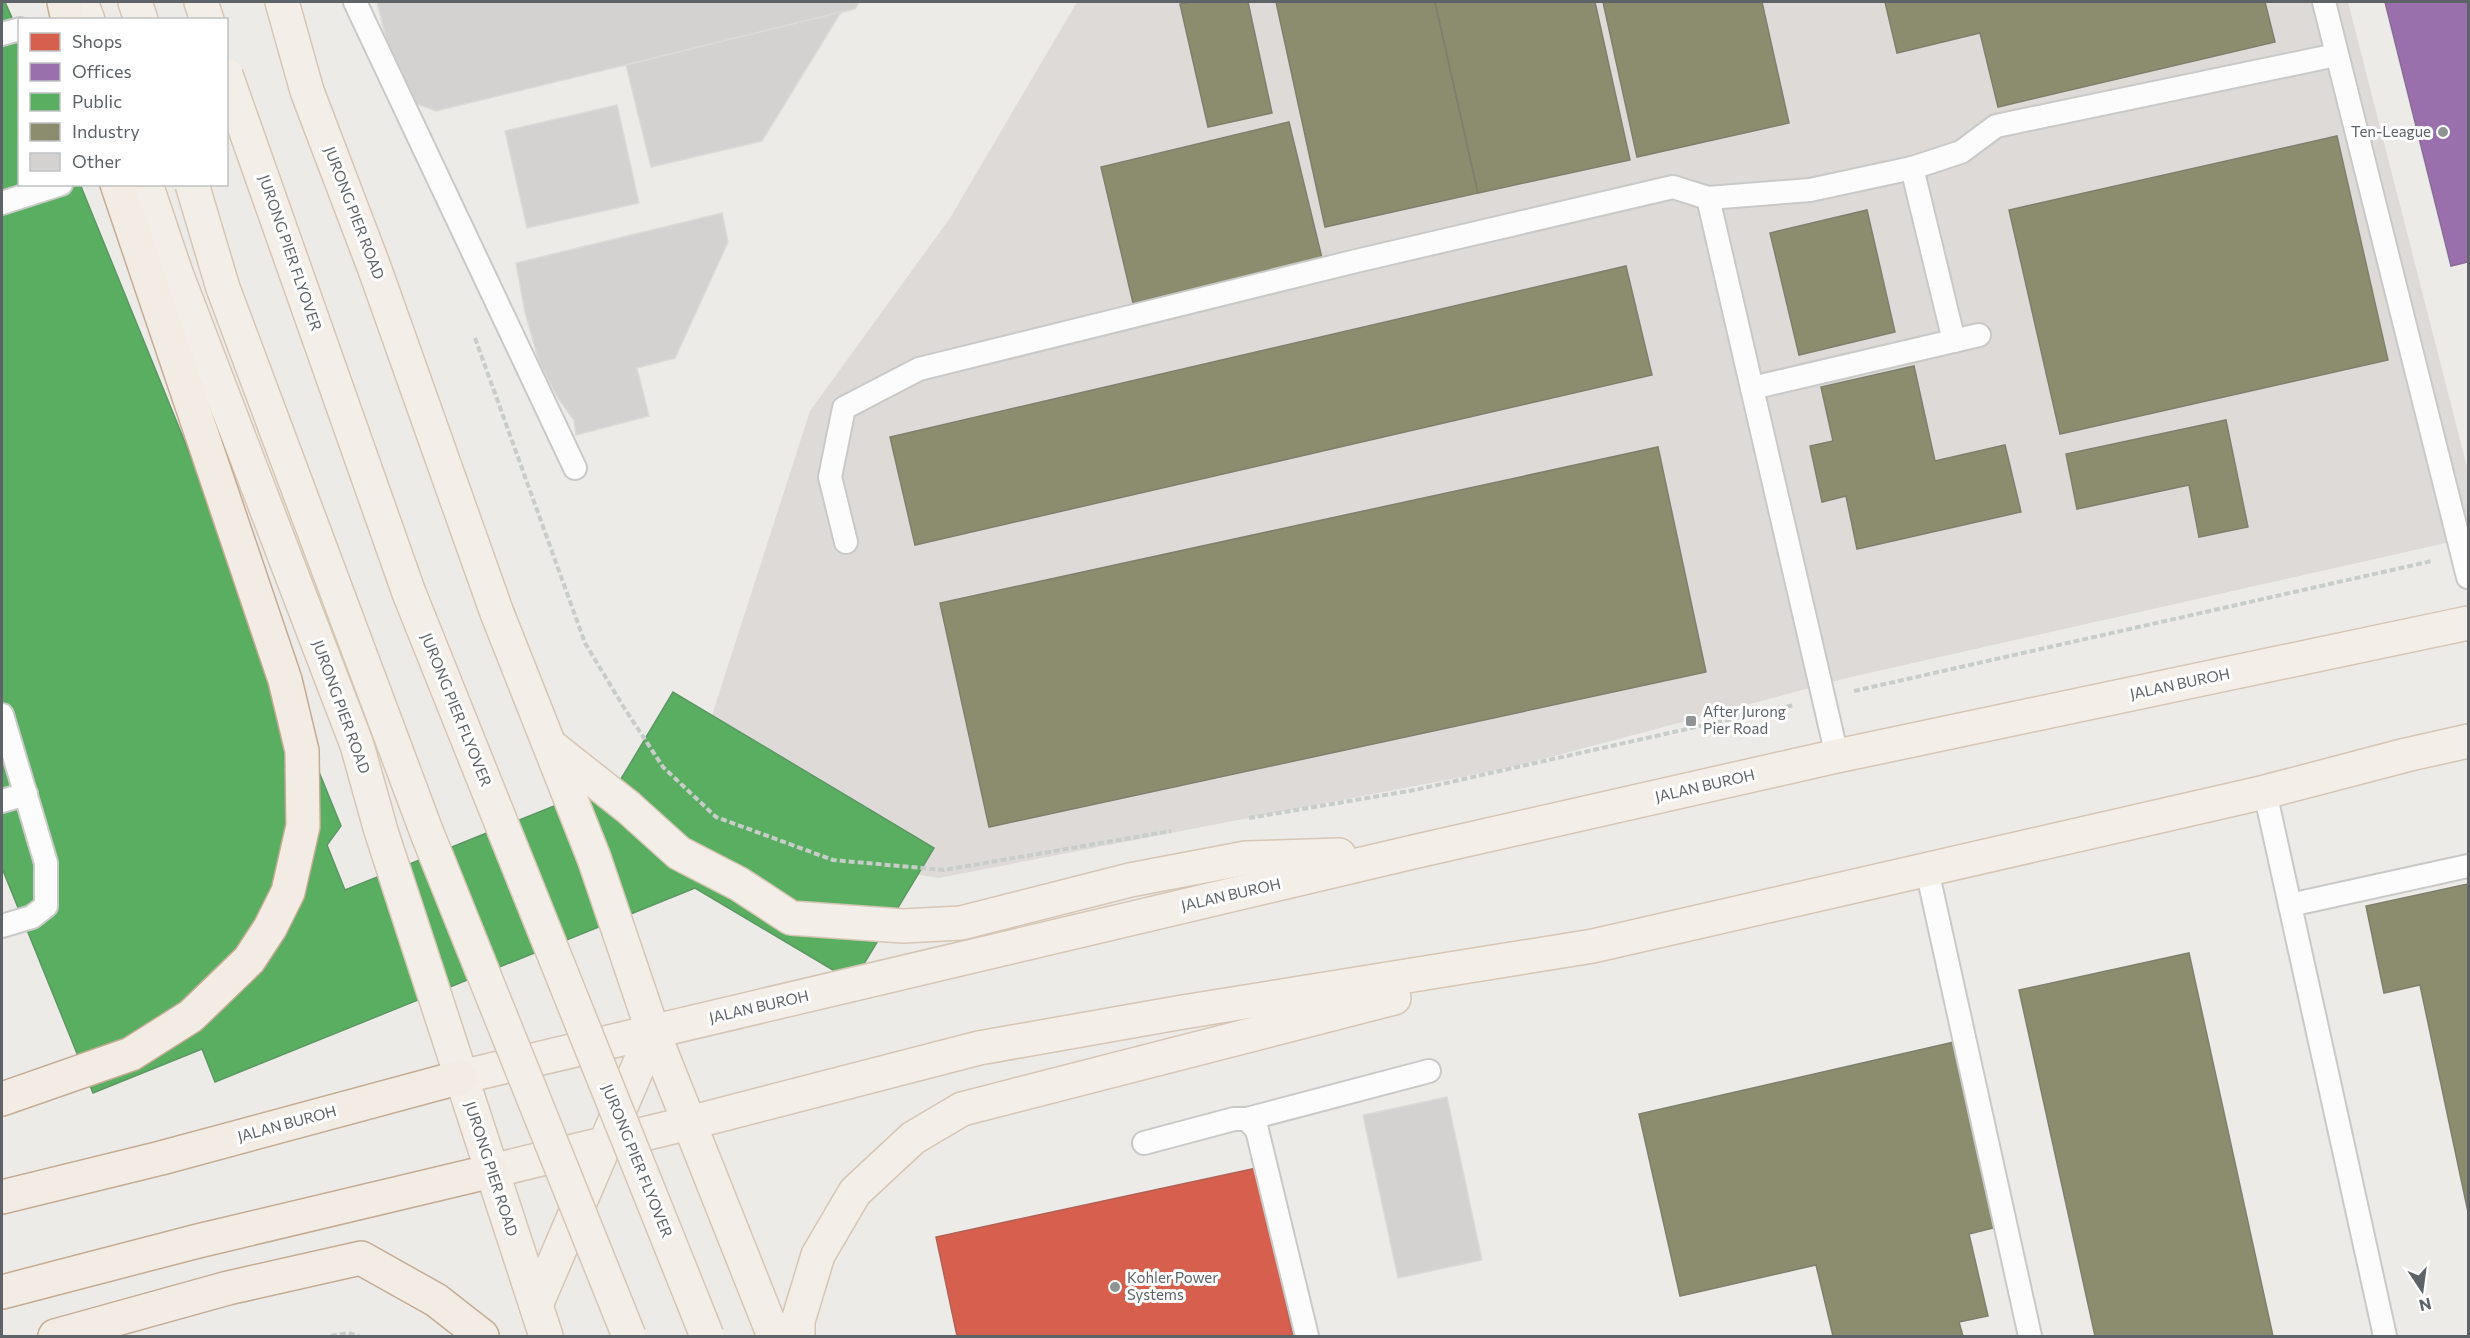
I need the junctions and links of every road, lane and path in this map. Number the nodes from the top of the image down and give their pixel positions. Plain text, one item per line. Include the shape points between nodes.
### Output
1 (135, 2) edge
2 (201, 2) edge
3 (282, 2) edge
4 (355, 2) edge
5 (2324, 2) edge
6 (140, 18) edge
7 (206, 18) edge
8 (18, 30) edge
9 (2, 34) edge
10 (2336, 55) junction
11 (228, 81) edge
12 (1912, 168) junction
13 (56, 186) edge
14 (118, 186) edge
15 (147, 186) edge
16 (193, 186) edge
17 (1708, 198) junction
18 (2, 203) edge
19 (472, 328) dead end
20 (1978, 335) dead end
21 (1954, 341) junction
22 (1752, 388) junction
23 (575, 468) dead end
24 (846, 542) dead end
25 (2463, 554) junction
26 (2469, 578) edge
27 (2469, 623) edge
28 (1824, 698) junction
29 (2, 715) edge
30 (2469, 741) edge
31 (550, 746) junction
32 (1838, 756) junction
33 (2265, 792) junction
34 (26, 794) junction
35 (2, 801) edge
36 (1238, 820) dead end
37 (1179, 830) dead end
38 (1413, 852) junction
39 (2469, 866) edge
40 (1927, 870) junction
41 (2290, 905) junction
42 (2, 926) edge
43 (1593, 946) junction
44 (653, 1032) junction
45 (1429, 1071) dead end
46 (461, 1077) junction
47 (2, 1099) edge
48 (1247, 1119) junction
49 (689, 1123) junction
50 (604, 1143) junction
51 (1144, 1143) dead end
52 (492, 1171) junction
53 (2, 1197) edge
54 (2, 1292) edge
55 (536, 1305) junction
56 (55, 1336) edge
57 (331, 1336) edge
58 (359, 1336) edge
59 (483, 1336) edge
60 (546, 1336) edge
61 (629, 1336) edge
62 (707, 1336) edge
63 (774, 1336) edge
64 (798, 1336) edge
65 (1307, 1336) edge
66 (2030, 1336) edge
67 (2385, 1336) edge

1 - 6 main road
2 - 7 main road
3 - 31 main road, JURONG PIER ROAD via 307,91 497,613
4 - 23 lane
5 - 10 lane
8 - 9 lane
10 - 12 lane via 1996,126 1961,152
10 - 25 lane
11 - 62 main road, JURONG PIER FLYOVER, bridge via 409,593
12 - 17 lane via 1810,190
12 - 21 lane
13 - 18 lane
14 - 47 highway via 285,680 302,752 303,826 288,892 270,928 249,960 191,1016 131,1054
15 - 46 main road, JURONG PIER ROAD via 176,273 357,745
16 - 61 main road, bridge via 223,288 428,833
17 - 22 lane
17 - 24 lane via 1673,187 919,369 844,408 830,477
19 - 37 path via 585,643 663,767 716,817 832,860 944,870
20 - 21 lane
21 - 22 lane
22 - 28 lane
25 - 26 lane
25 - 28 path
27 - 32 main road, JALAN BUROH
28 - 32 lane
28 - 36 path via 1415,790
29 - 34 lane
30 - 33 main road
31 - 38 main road via 679,853 739,884 791,918 903,926 961,923 1130,880 1246,858
31 - 44 main road, JURONG PIER ROAD via 594,858
32 - 38 main road, JALAN BUROH
33 - 40 main road
33 - 41 lane
34 - 35 lane
34 - 42 lane via 46,863 46,906 32,917
38 - 44 main road, JALAN BUROH
39 - 41 lane
40 - 43 main road
40 - 66 lane
41 - 67 lane
43 - 49 main road via 979,1048
43 - 64 main road via 962,1109 913,1138 855,1192 818,1255 798,1321
44 - 46 main road, JALAN BUROH
44 - 49 main road, JURONG PIER ROAD
44 - 50 main road
45 - 48 lane
46 - 52 main road, JURONG PIER ROAD
46 - 53 highway, JALAN BUROH
48 - 51 lane
48 - 65 lane via 1257,1130
49 - 50 main road
49 - 63 main road, JURONG PIER ROAD
50 - 52 main road
50 - 55 main road
52 - 54 highway
52 - 55 main road, JURONG PIER ROAD
55 - 60 main road, JURONG PIER ROAD
56 - 59 highway via 228,1288 361,1258 436,1300
57 - 58 path

